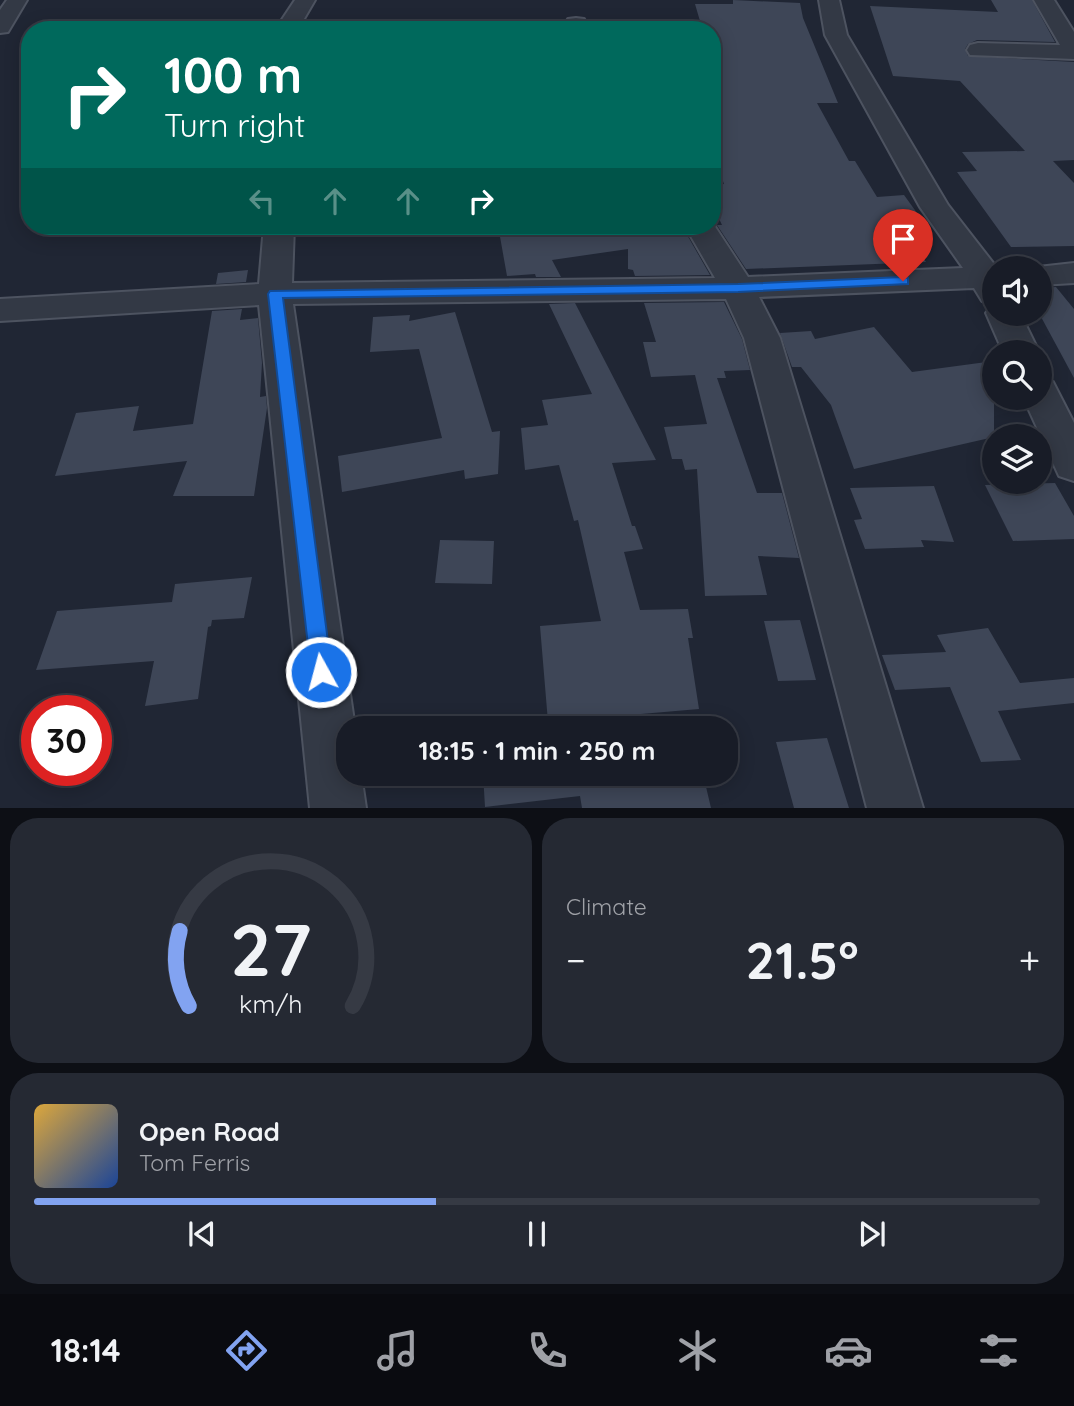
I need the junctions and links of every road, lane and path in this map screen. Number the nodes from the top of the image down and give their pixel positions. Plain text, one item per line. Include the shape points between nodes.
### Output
1 (17, 0) edge
2 (305, 0) edge
3 (829, 0) edge
4 (1044, 0) edge
5 (292, 21) edge
6 (0, 27) edge
7 (978, 50) dead end
8 (1074, 51) edge
9 (278, 235) edge
10 (706, 235) edge
11 (982, 271) edge
12 (1074, 273) edge
13 (1052, 274) edge
14 (982, 283) edge
15 (738, 288) junction
16 (275, 294) junction
17 (0, 310) edge
18 (1048, 410) edge
19 (1074, 465) edge
20 (338, 807) edge
21 (895, 807) edge

1 - 6 street
2 - 5 street
3 - 11 street via 836,36 935,207
4 - 8 street
7 - 8 street
9 - 16 street
10 - 15 street
12 - 13 street
14 - 15 street
15 - 16 street
15 - 21 street via 762,338
16 - 17 street
16 - 20 street
18 - 19 street

